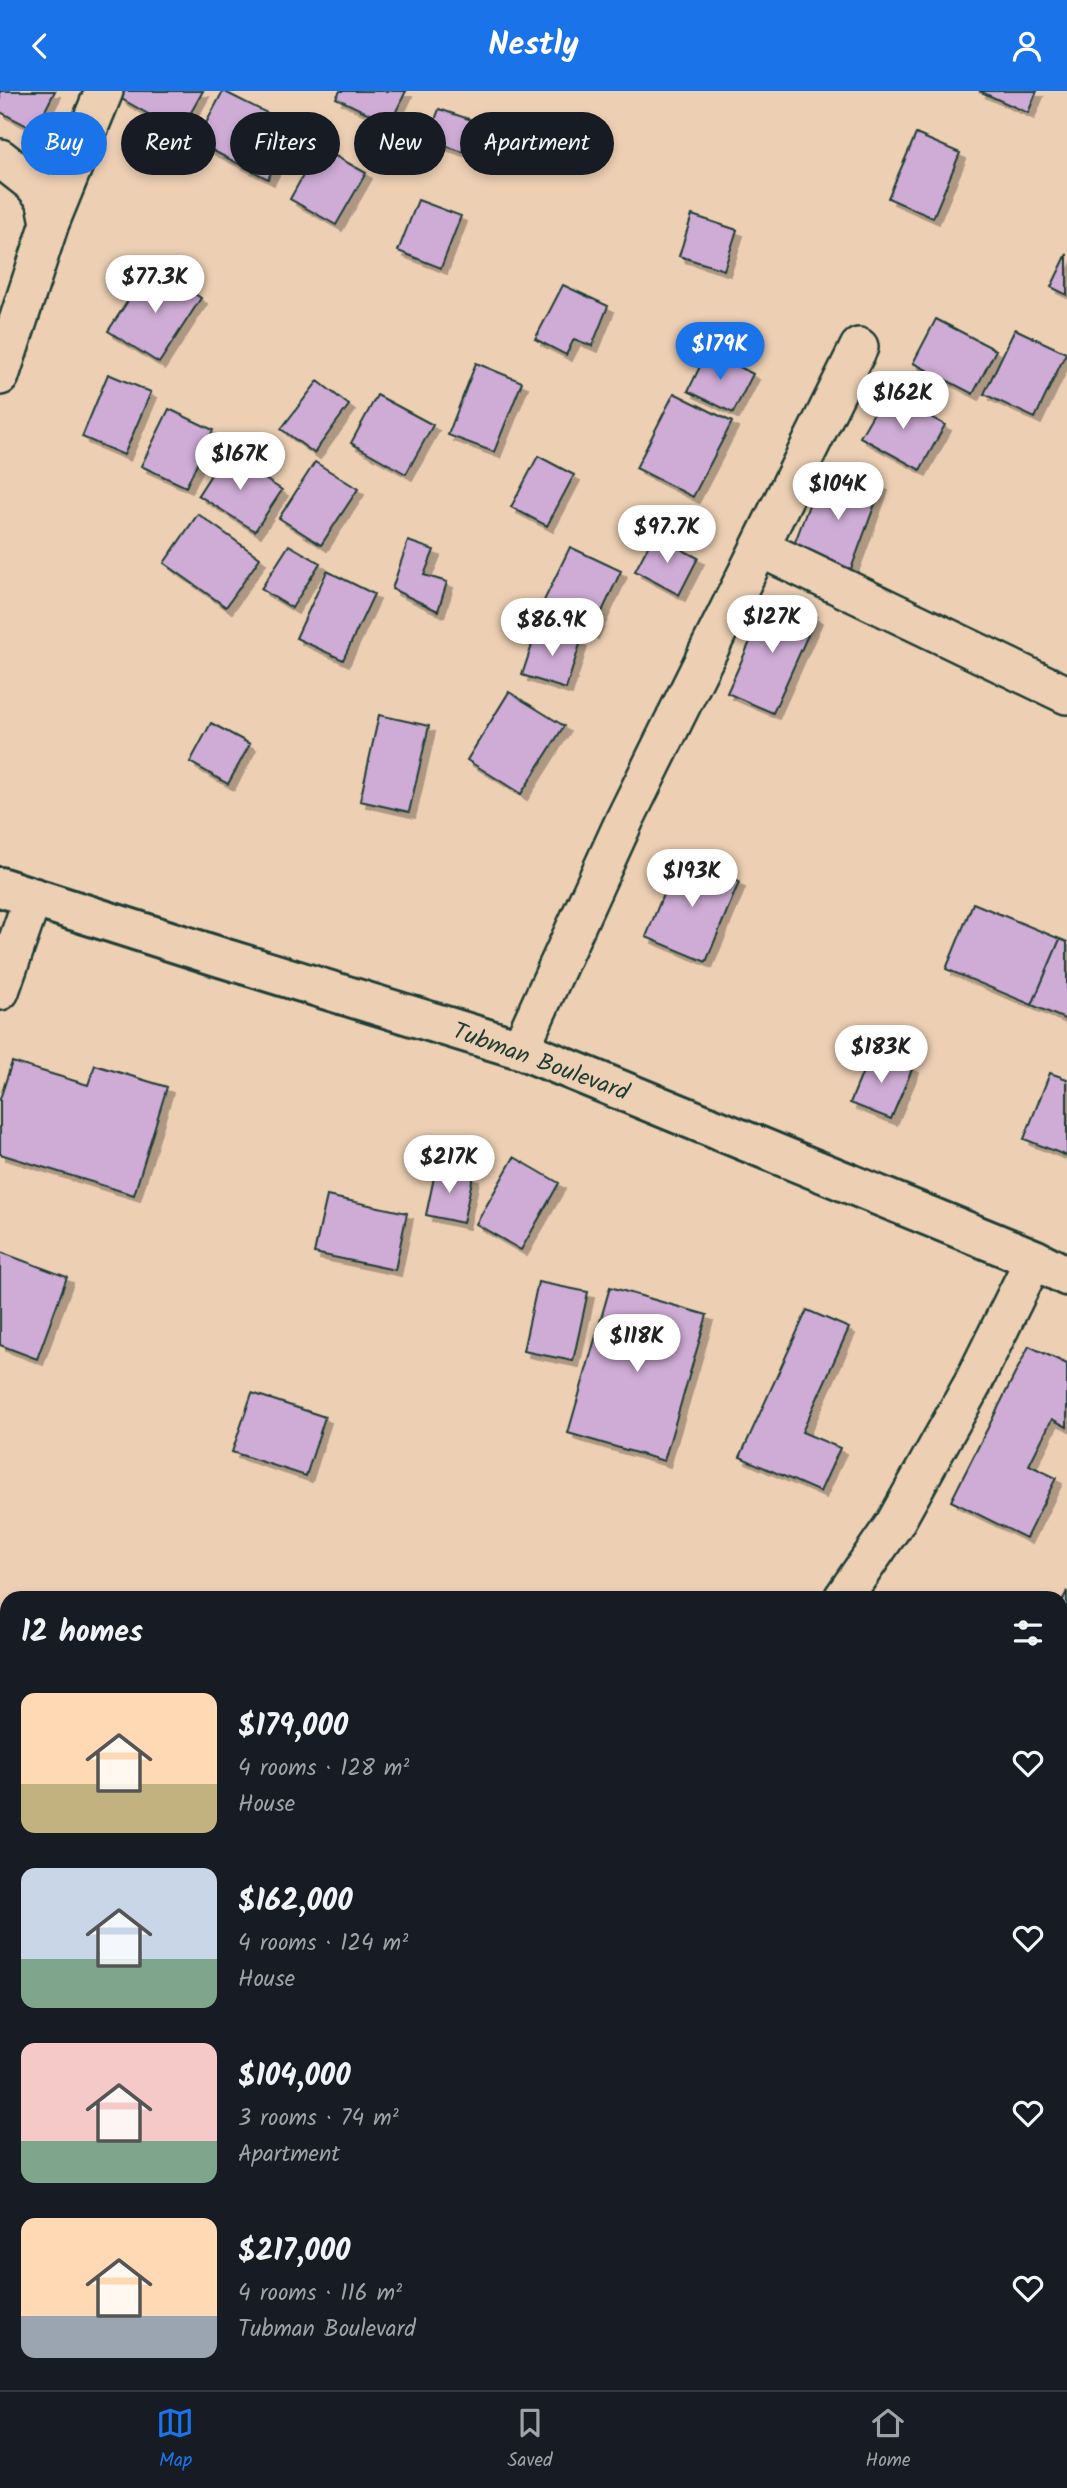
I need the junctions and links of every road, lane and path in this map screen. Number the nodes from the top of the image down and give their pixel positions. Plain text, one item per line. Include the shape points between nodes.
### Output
1 (104, 91) edge
2 (0, 158) edge
3 (50, 223) junction
4 (859, 347) dead end
5 (0, 376) edge
6 (760, 548) junction
7 (1067, 695) edge
8 (17, 892) edge
9 (0, 991) edge
10 (520, 1049) junction
11 (1034, 1259) junction
12 (1067, 1276) edge
13 (848, 1591) edge

1 - 3 street
2 - 3 street via 45,198
3 - 5 street
4 - 6 street
6 - 7 street
6 - 10 street via 625,819
8 - 9 street
8 - 10 highway, Tubman Boulevard
10 - 11 highway, Tubman Boulevard
11 - 12 highway, Tubman Boulevard
11 - 13 street via 972,1385 895,1523

